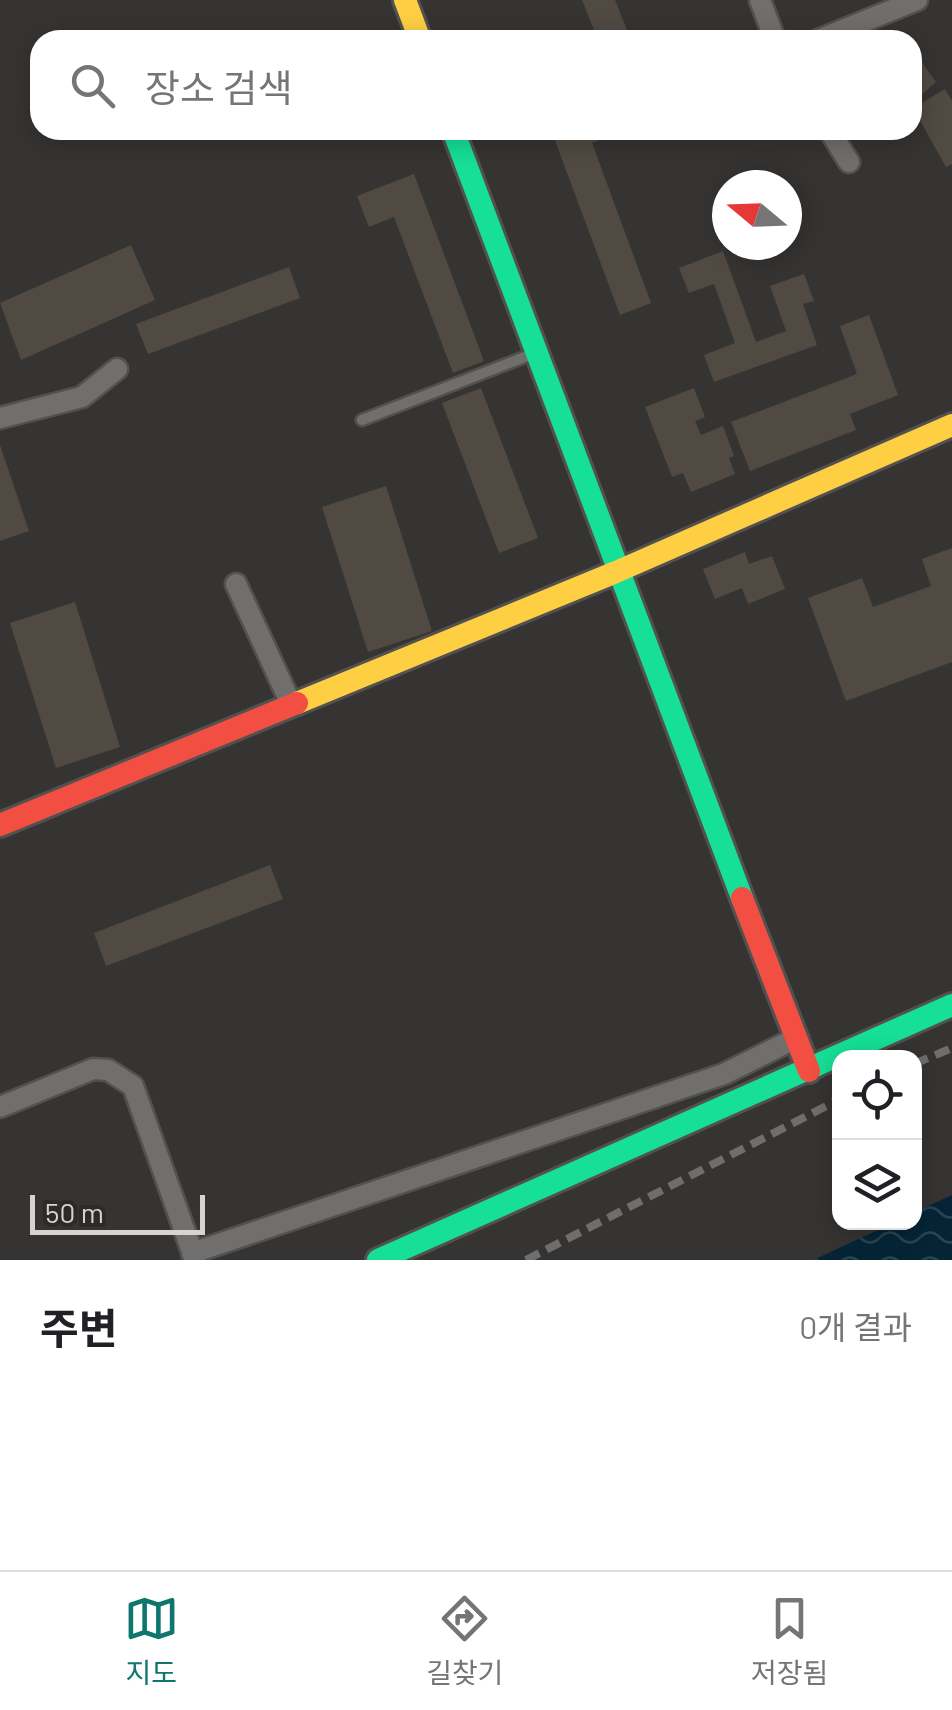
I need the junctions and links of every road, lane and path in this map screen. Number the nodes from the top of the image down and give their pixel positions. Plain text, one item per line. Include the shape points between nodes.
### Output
1 (406, 0) edge
2 (760, 0) edge
3 (917, 0) edge
4 (416, 30) edge
5 (772, 30) edge
6 (843, 30) edge
7 (464, 140) edge
8 (836, 140) edge
9 (850, 162) dead end
10 (535, 353) junction
11 (116, 369) dead end
12 (0, 418) edge
13 (362, 420) dead end
14 (952, 424) edge
15 (616, 572) junction
16 (236, 584) dead end
17 (292, 706) junction
18 (1, 819) edge
19 (952, 1005) edge
20 (796, 1038) junction
21 (809, 1071) junction
22 (0, 1107) edge
23 (194, 1256) edge
24 (378, 1260) edge

1 - 4 street
2 - 5 street
3 - 6 street
7 - 10 street
8 - 9 street
10 - 13 lane
10 - 15 street
11 - 12 street via 82,397
14 - 15 street
15 - 17 street
15 - 20 street
16 - 17 street
17 - 18 street
19 - 21 street
20 - 21 street
20 - 23 street via 724,1074
21 - 24 street
22 - 23 street via 93,1069 133,1086

